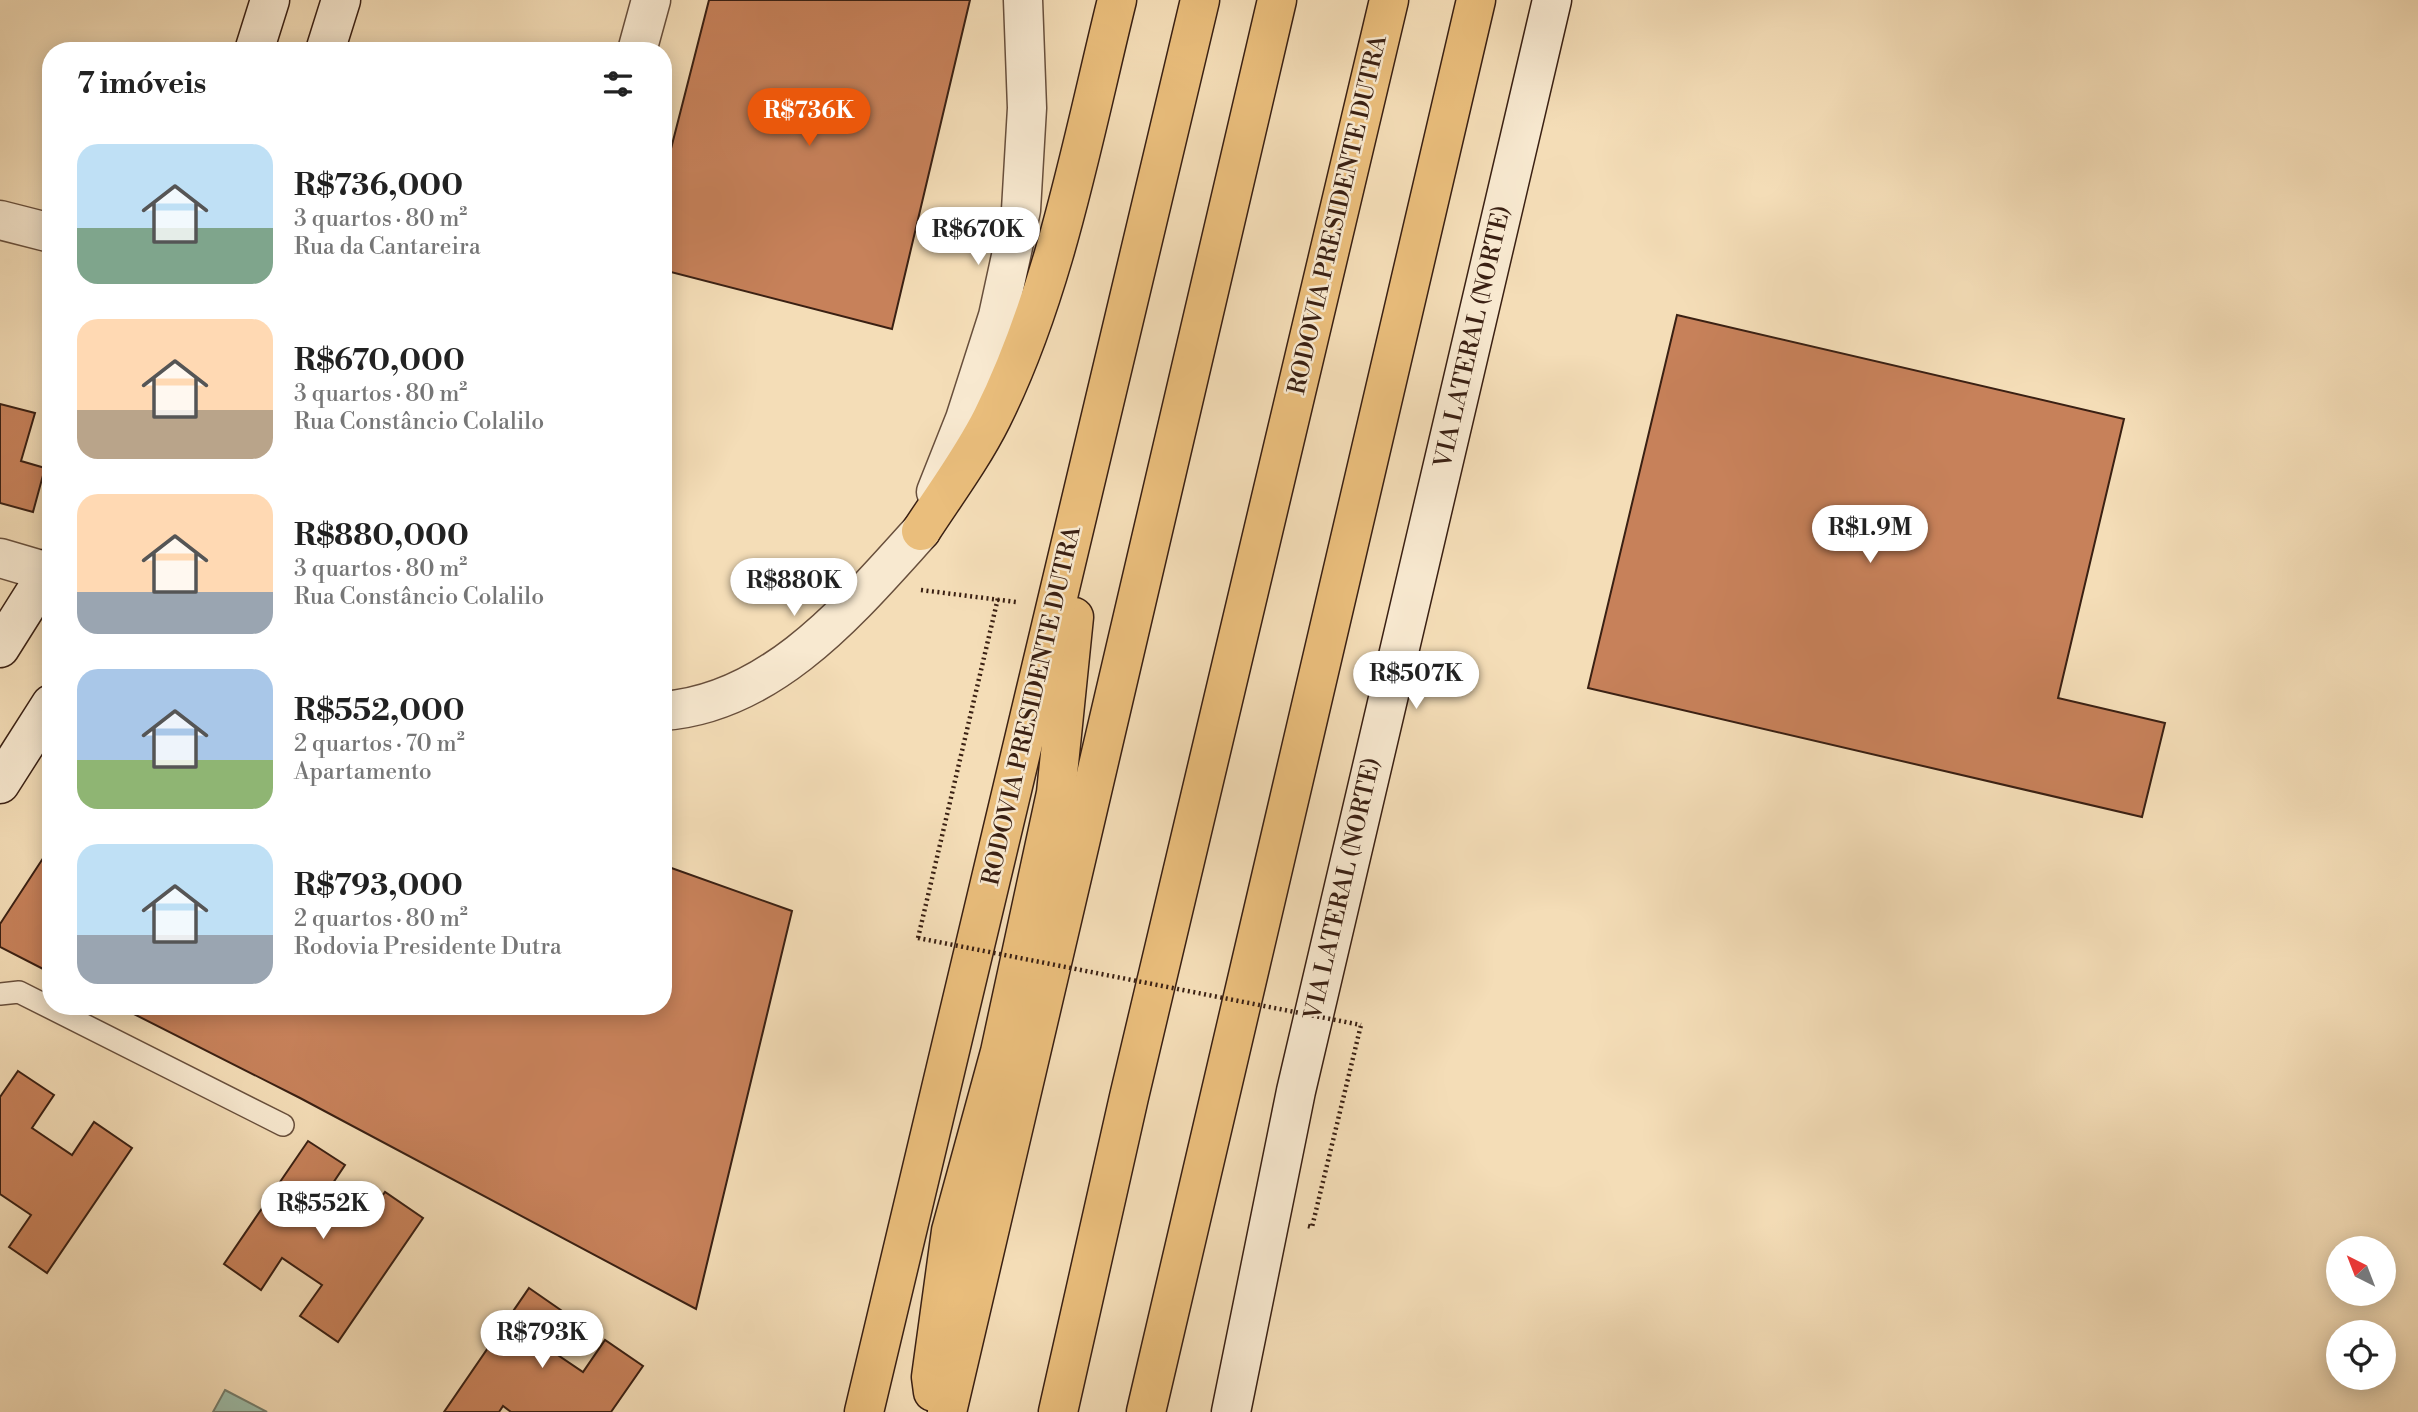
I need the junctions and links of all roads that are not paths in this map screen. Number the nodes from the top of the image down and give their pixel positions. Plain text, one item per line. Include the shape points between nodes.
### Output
1 (270, 0) edge
2 (341, 0) edge
3 (651, 0) edge
4 (1023, 0) edge
5 (1117, 0) edge
6 (1200, 0) edge
7 (1277, 0) edge
8 (1389, 0) edge
9 (1476, 0) edge
10 (1552, 0) edge
11 (257, 42) edge
12 (328, 42) edge
13 (639, 42) edge
14 (0, 220) edge
15 (42, 231) edge
16 (921, 531) junction
17 (0, 558) edge
18 (1066, 561) junction
19 (42, 568) edge
20 (42, 582) edge
21 (0, 648) edge
22 (672, 710) edge
23 (42, 718) edge
24 (0, 784) edge
25 (0, 994) edge
26 (42, 1004) edge
27 (65, 1015) edge
28 (283, 1125) dead end
29 (864, 1412) edge
30 (937, 1412) edge
31 (947, 1412) edge
32 (1058, 1412) edge
33 (1146, 1412) edge
34 (1231, 1412) edge

1 - 11 main road
2 - 12 main road
3 - 13 main road
4 - 16 main road via 1027,108 1021,210 998,316 965,419
5 - 16 highway via 1060,226 1026,337 991,420
6 - 18 highway, RODOVIA PRESIDENTE DUTRA
7 - 31 highway
8 - 32 highway, RODOVIA PRESIDENTE DUTRA
9 - 33 highway
10 - 34 main road, VIA LATERAL (NORTE) via 1296,1091
14 - 15 main road
16 - 22 main road via 824,633 774,672 724,696
17 - 19 main road
18 - 29 highway, RODOVIA PRESIDENTE DUTRA
18 - 30 highway via 1077,588 1056,793 1000,1052 951,1231 931,1377
20 - 21 main road
23 - 24 main road
25 - 26 lane via 19,992
27 - 28 lane

